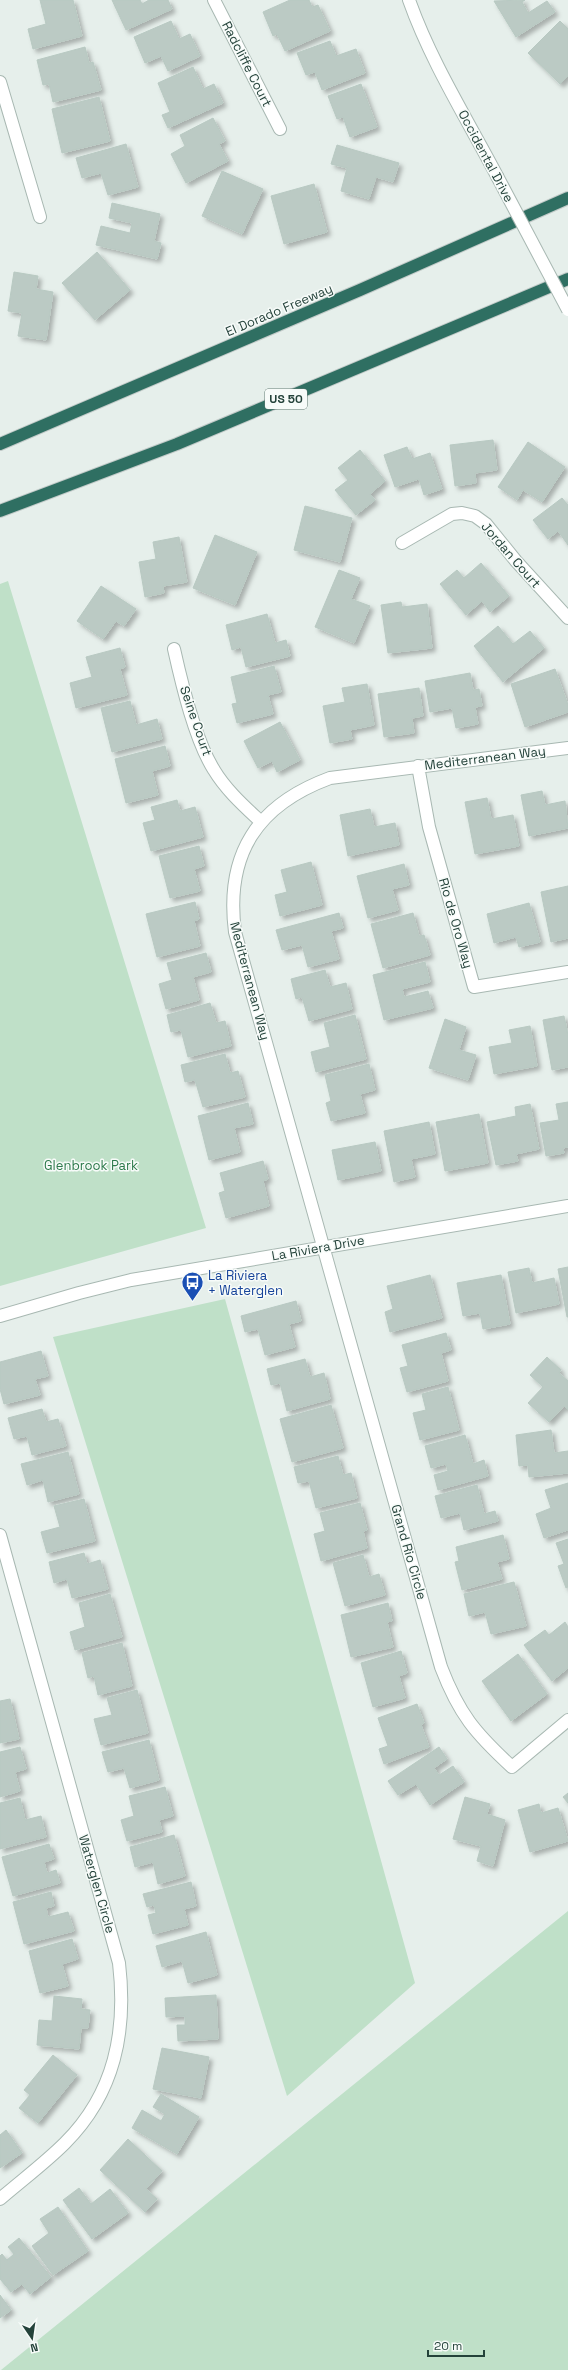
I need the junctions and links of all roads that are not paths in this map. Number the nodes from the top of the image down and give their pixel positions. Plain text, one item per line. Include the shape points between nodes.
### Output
1 (214, 0) edge
2 (410, 0) edge
3 (0, 82) edge
4 (280, 129) dead end
5 (568, 198) edge
6 (40, 217) dead end
7 (568, 279) edge
8 (568, 310) edge
9 (0, 444) edge
10 (0, 511) edge
11 (402, 543) dead end
12 (568, 618) edge
13 (174, 649) dead end
14 (568, 748) edge
15 (418, 766) junction
16 (261, 822) junction
17 (568, 972) edge
18 (568, 1206) edge
19 (323, 1247) junction
20 (0, 1316) edge
21 (0, 1535) edge
22 (3, 1554) edge
23 (568, 1720) edge
24 (0, 2198) edge

1 - 4 street, Radcliffe Court
2 - 8 street, Occidental Drive, bridge via 417,22 439,68
3 - 6 street
5 - 9 highway, El Dorado Freeway
7 - 10 highway, US 50 via 177,444
11 - 12 street, Jordan Court via 452,514 476,516 486,524
13 - 16 street, Seine Court via 202,745 214,770 230,792
14 - 15 street, Mediterranean Way
15 - 16 street, Mediterranean Way via 324,780 293,794
15 - 17 street, Rio de Oro Way via 429,826 474,987
16 - 19 street, Mediterranean Way via 240,857 233,883 232,910 235,932
18 - 19 street, La Riviera Drive
19 - 20 street, La Riviera Drive via 131,1280
19 - 23 street, Grand Rio Circle via 441,1667 451,1693 482,1739 512,1767
21 - 22 street, Waterglen Circle
22 - 24 street, Waterglen Circle via 119,1963 122,2018 111,2072 84,2121 57,2151

